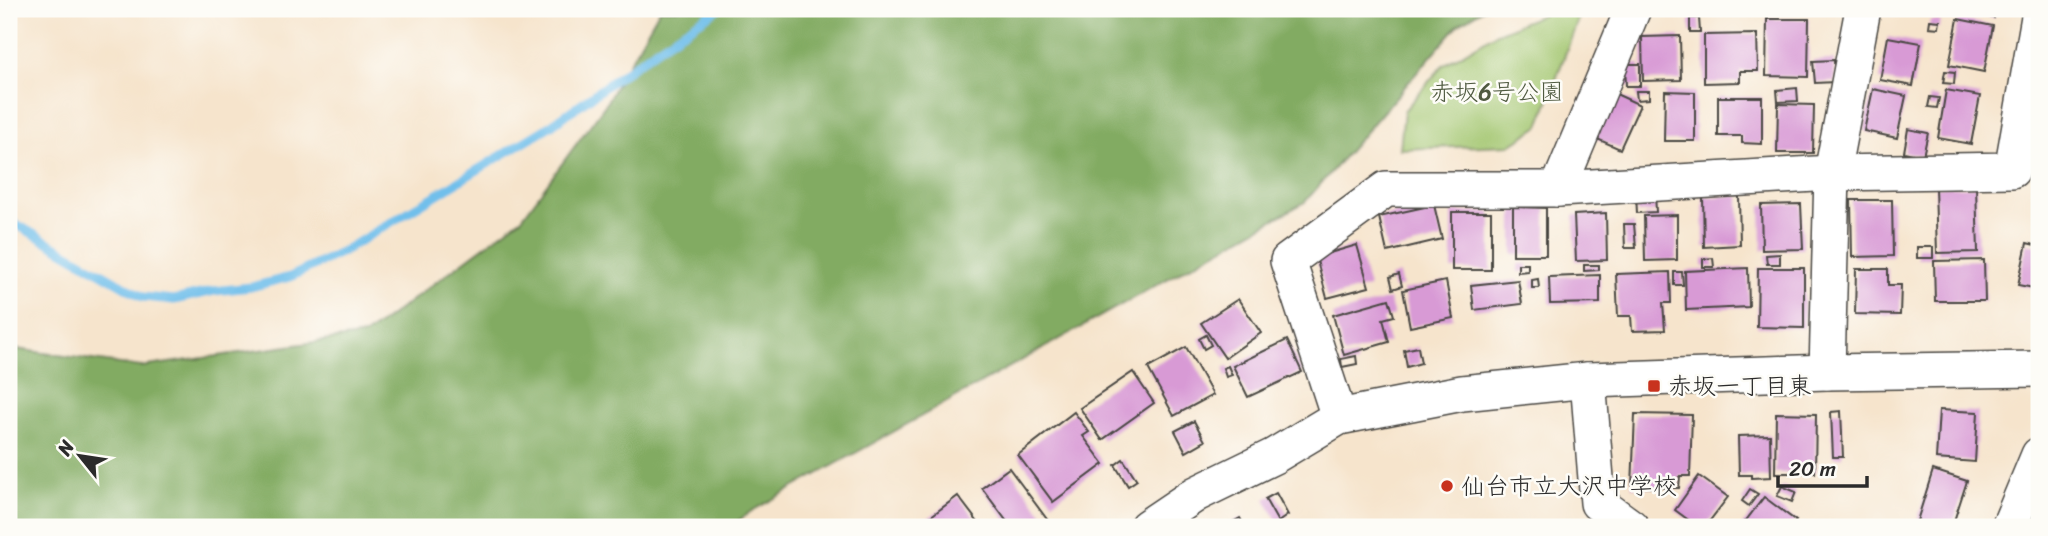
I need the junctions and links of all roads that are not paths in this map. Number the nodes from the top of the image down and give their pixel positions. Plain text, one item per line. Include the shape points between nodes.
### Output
1 (1633, 9) edge
2 (1863, 9) edge
3 (2039, 17) edge
4 (1832, 173) junction
5 (1558, 189) junction
6 (2039, 369) edge
7 (1827, 372) junction
8 (1588, 380) junction
9 (1339, 416) junction
10 (2039, 456) edge
11 (1147, 527) edge
12 (1631, 527) edge
13 (2008, 527) edge

1 - 5 street
2 - 4 street
3 - 4 street via 2012,170
4 - 5 street
4 - 7 street
5 - 9 street via 1385,189 1288,261
6 - 7 street
7 - 8 street
8 - 9 street via 1462,393
8 - 12 street via 1598,503
9 - 11 street via 1275,456 1196,494
10 - 13 street

